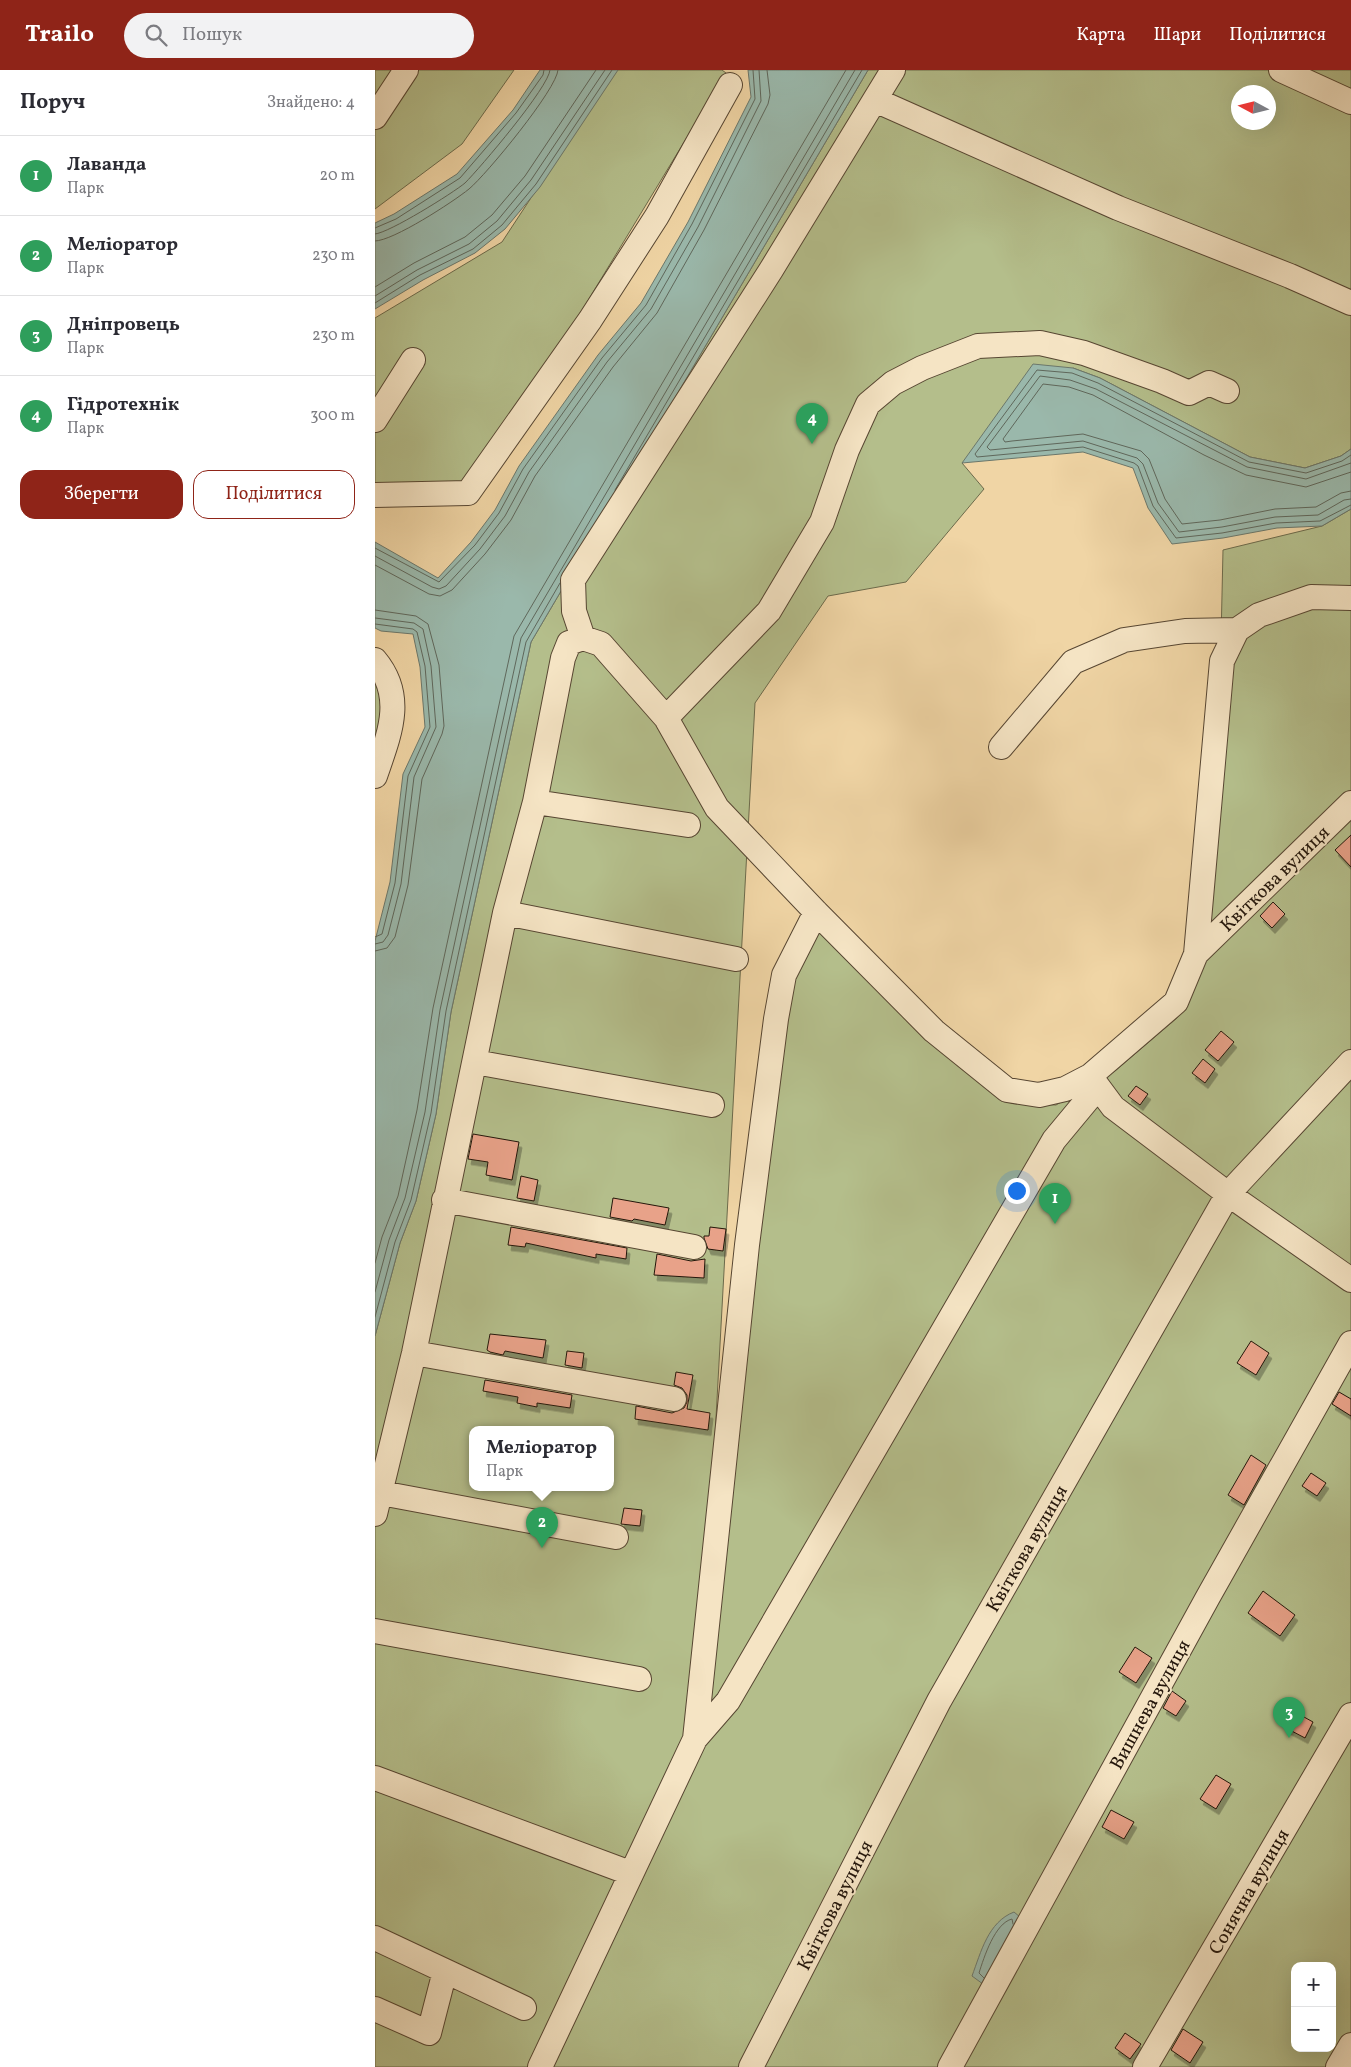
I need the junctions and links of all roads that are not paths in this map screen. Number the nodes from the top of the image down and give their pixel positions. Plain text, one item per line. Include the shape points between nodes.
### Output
1 (406, 70) edge
2 (893, 70) edge
3 (1281, 70) edge
4 (730, 86) dead end
5 (875, 100) junction
6 (1351, 102) edge
7 (375, 117) edge
8 (1351, 303) edge
9 (413, 360) dead end
10 (1227, 390) dead end
11 (375, 420) edge
12 (375, 494) edge
13 (1351, 598) edge
14 (1237, 630) junction
15 (583, 638) junction
16 (375, 660) edge
17 (666, 718) junction
18 (1001, 747) dead end
19 (375, 776) edge
20 (535, 802) junction
21 (1351, 803) edge
22 (688, 825) dead end
23 (816, 912) junction
24 (505, 913) junction
25 (1196, 954) junction
26 (736, 959) dead end
27 (475, 1062) junction
28 (1351, 1062) edge
29 (1094, 1081) junction
30 (712, 1104) dead end
31 (1228, 1194) junction
32 (444, 1200) junction
33 (694, 1247) dead end
34 (1351, 1280) edge
35 (1351, 1343) edge
36 (414, 1353) junction
37 (673, 1399) dead end
38 (378, 1504) edge
39 (616, 1537) dead end
40 (375, 1631) edge
41 (639, 1679) dead end
42 (1351, 1715) edge
43 (695, 1739) junction
44 (375, 1778) edge
45 (630, 1873) junction
46 (375, 1938) edge
47 (445, 1971) junction
48 (524, 2008) dead end
49 (375, 2009) edge
50 (1351, 2045) edge
51 (540, 2067) edge
52 (751, 2067) edge
53 (950, 2067) edge
54 (1145, 2067) edge
55 (1338, 2067) edge

1 - 7 street
2 - 5 street
3 - 6 street
4 - 12 street via 657,216 591,320 468,492
5 - 8 street via 1118,208
5 - 15 street via 573,580 574,611
9 - 11 street
10 - 17 street via 1209,384 1189,393 1084,353 1039,343 978,346 893,383 868,404 847,450 822,522 769,611
13 - 14 street via 1311,597 1259,615
14 - 18 street via 1185,631 1124,640 1073,662
14 - 25 street via 1222,661
15 - 17 street via 601,644
15 - 20 street via 569,643 563,658
16 - 19 street via 389,679 393,702 391,727
17 - 23 street via 717,808
20 - 22 street
20 - 24 street
21 - 25 street, Квіткова вулиця
23 - 29 street via 934,1031 1007,1090 1039,1095
23 - 43 street via 784,975 775,1019 747,1245
24 - 26 street
24 - 27 street
25 - 29 street via 1175,1002
27 - 30 street
27 - 32 street
28 - 31 street, Квіткова вулиця
29 - 31 street via 1113,1107
29 - 43 street via 1054,1140 728,1701
31 - 34 street
31 - 52 street, Квіткова вулиця via 939,1701
32 - 33 street
32 - 36 street
35 - 53 street, Вишнева вулиця
36 - 37 street
36 - 38 street
38 - 39 street
40 - 41 street
42 - 54 street, Сонячна вулиця
43 - 45 street
44 - 45 street
45 - 51 street
46 - 47 street
47 - 48 street
47 - 49 street via 429,2033
50 - 55 street

